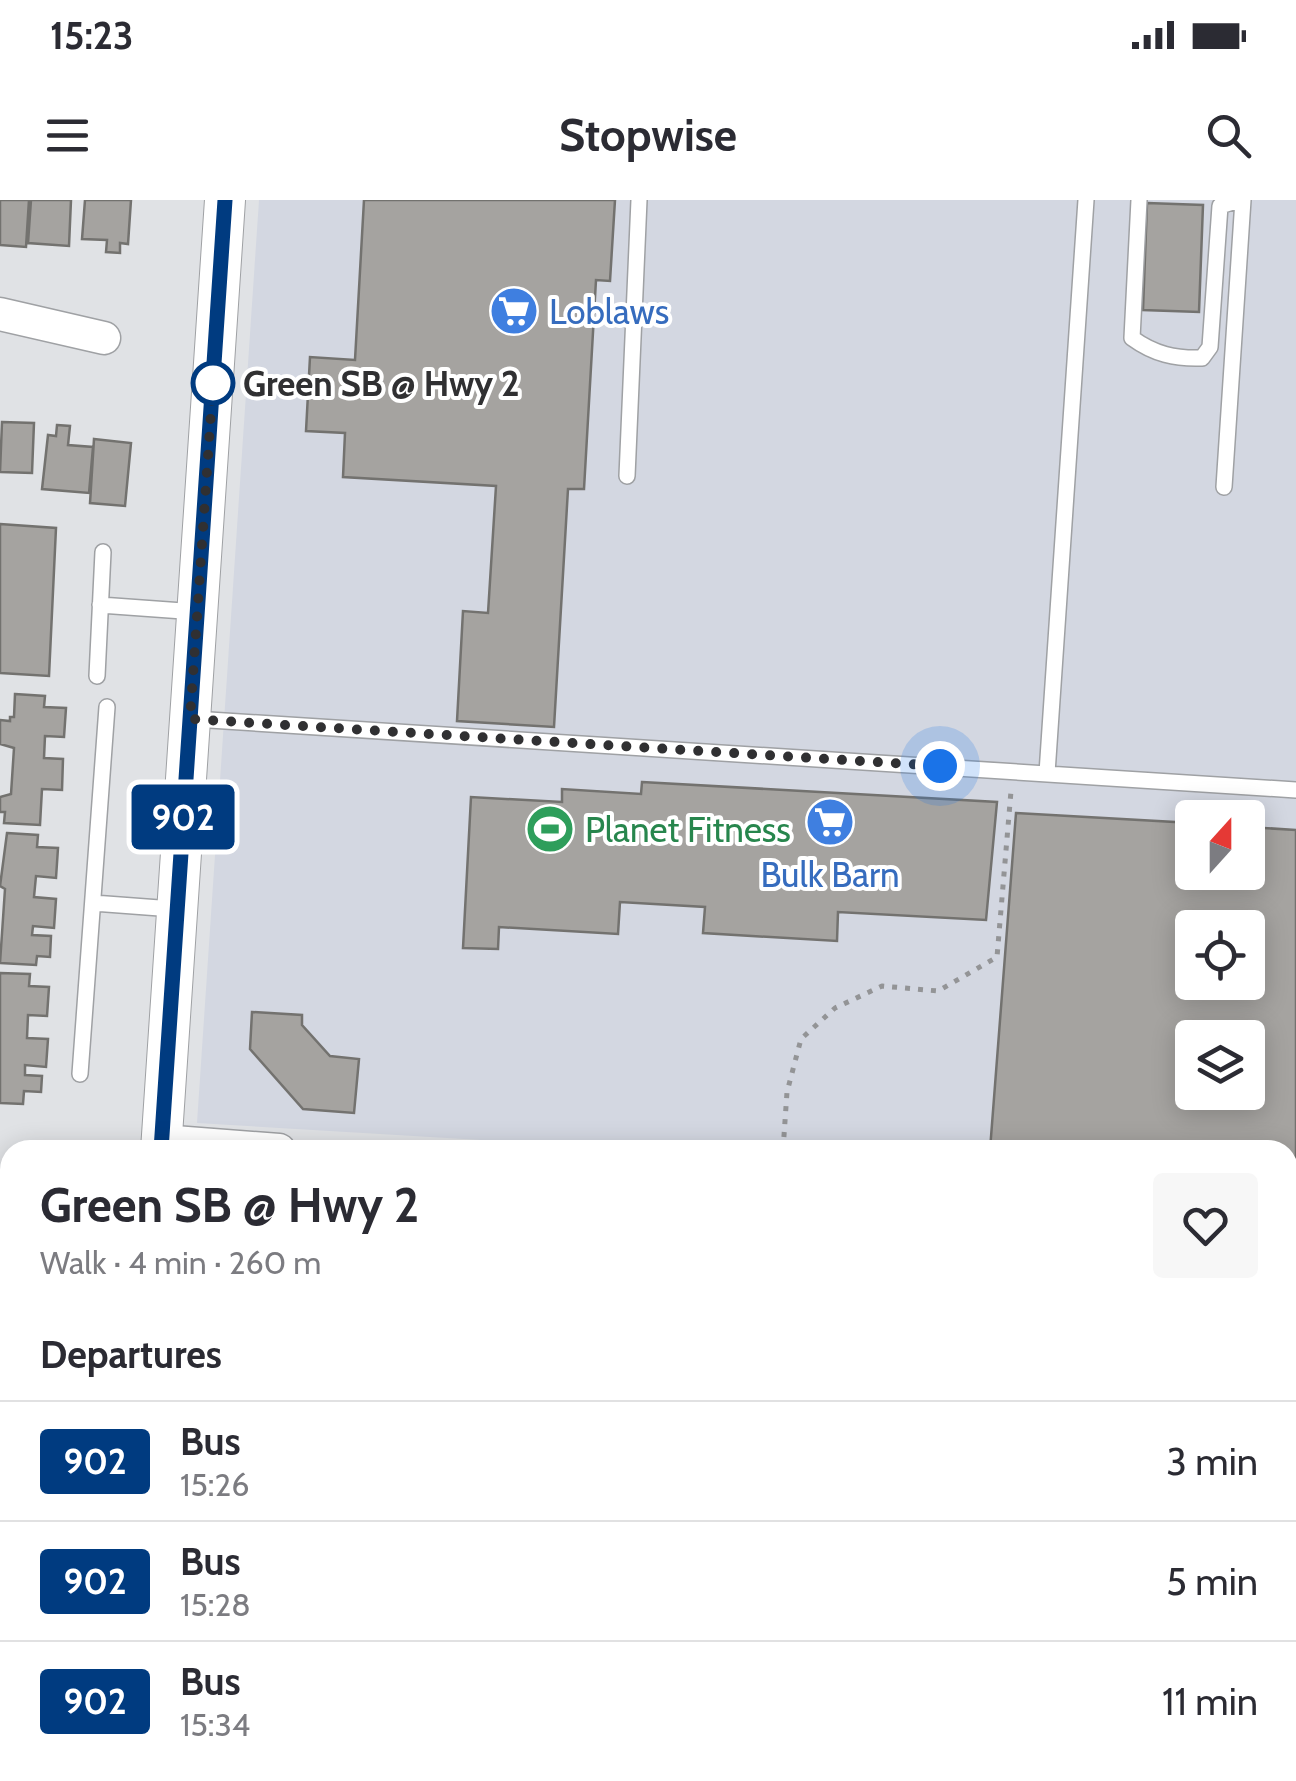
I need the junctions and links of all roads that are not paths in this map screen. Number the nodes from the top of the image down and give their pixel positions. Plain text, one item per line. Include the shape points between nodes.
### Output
1 (225, 200) edge
2 (639, 200) edge
3 (1086, 200) edge
4 (1138, 200) edge
5 (1241, 200) edge
6 (0, 314) edge
7 (104, 338) dead end
8 (627, 476) dead end
9 (1224, 487) dead end
10 (103, 552) dead end
11 (100, 605) junction
12 (197, 612) junction
13 (97, 676) dead end
14 (108, 707) dead end
15 (190, 719) junction
16 (1047, 773) junction
17 (1296, 790) edge
18 (93, 903) junction
19 (177, 909) junction
20 (80, 1074) dead end
21 (161, 1140) edge

1 - 12 street
2 - 8 lane
3 - 16 lane
4 - 5 lane via 1132,338 1181,359 1202,358 1210,347 1220,206
5 - 9 lane
6 - 7 street
10 - 11 lane
11 - 12 lane
11 - 13 lane
12 - 15 street
14 - 18 lane
15 - 16 lane
15 - 19 street
16 - 17 lane
18 - 19 lane
18 - 20 lane
19 - 21 street

